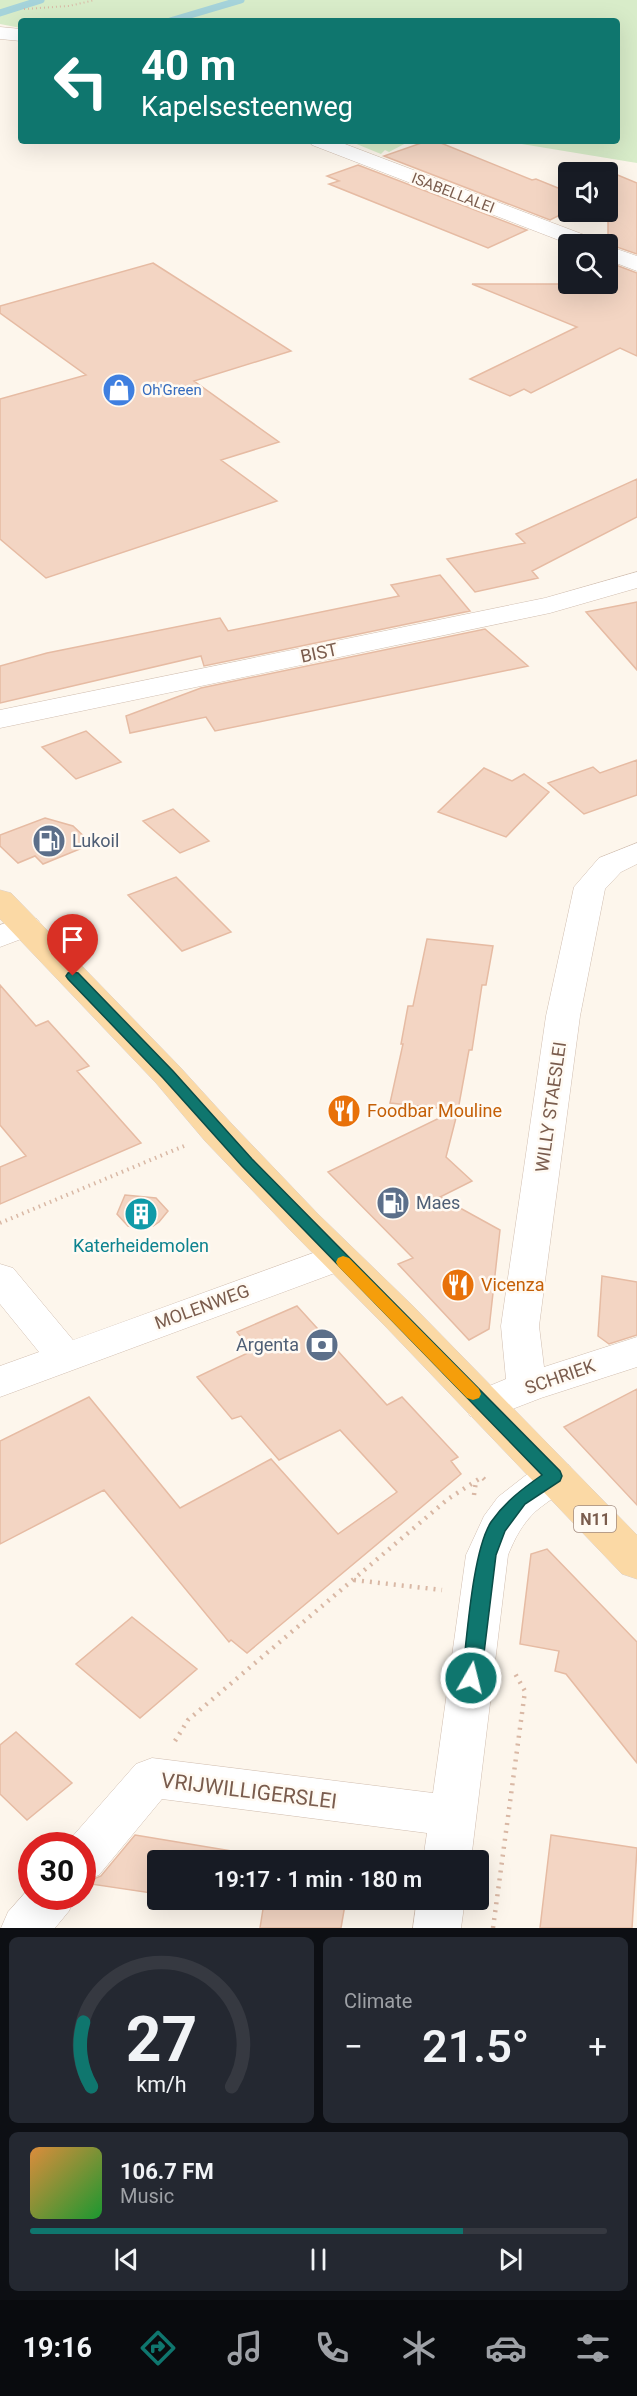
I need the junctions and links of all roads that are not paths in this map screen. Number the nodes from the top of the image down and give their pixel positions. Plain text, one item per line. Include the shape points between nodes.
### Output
1 (0, 33) edge
2 (18, 35) edge
3 (327, 144) edge
4 (561, 234) edge
5 (618, 257) edge
6 (637, 264) edge
7 (637, 580) edge
8 (0, 719) edge
9 (637, 852) edge
10 (0, 900) edge
11 (13, 932) edge
12 (338, 1257) junction
13 (0, 1278) edge
14 (637, 1352) edge
15 (64, 1357) junction
16 (0, 1382) edge
17 (527, 1387) junction
18 (484, 1405) junction
19 (554, 1476) junction
20 (637, 1562) edge
21 (453, 1816) junction
22 (96, 1844) edge
23 (448, 1850) edge
24 (40, 1910) edge
25 (439, 1910) edge
26 (25, 1928) edge
27 (437, 1928) edge

1 - 2 street
3 - 4 street, ISABELLALEI
5 - 6 street
7 - 8 street, BIST via 550,605
9 - 17 street, WILLY STAESLEI via 610,865 590,887 563,1016 520,1326
10 - 11 main road, N11
11 - 12 main road, N11 via 168,1075
12 - 15 street, MOLENWEG
12 - 18 main road, N11
13 - 15 street
14 - 17 street, SCHRIEK
15 - 16 street, MOLENWEG
17 - 18 street, SCHRIEK
18 - 19 main road, N11
19 - 20 main road, N11
19 - 21 street via 512,1508 497,1528 487,1555
21 - 22 street, VRIJWILLIGERSLEI via 152,1778
21 - 23 street
24 - 26 street
25 - 27 street

